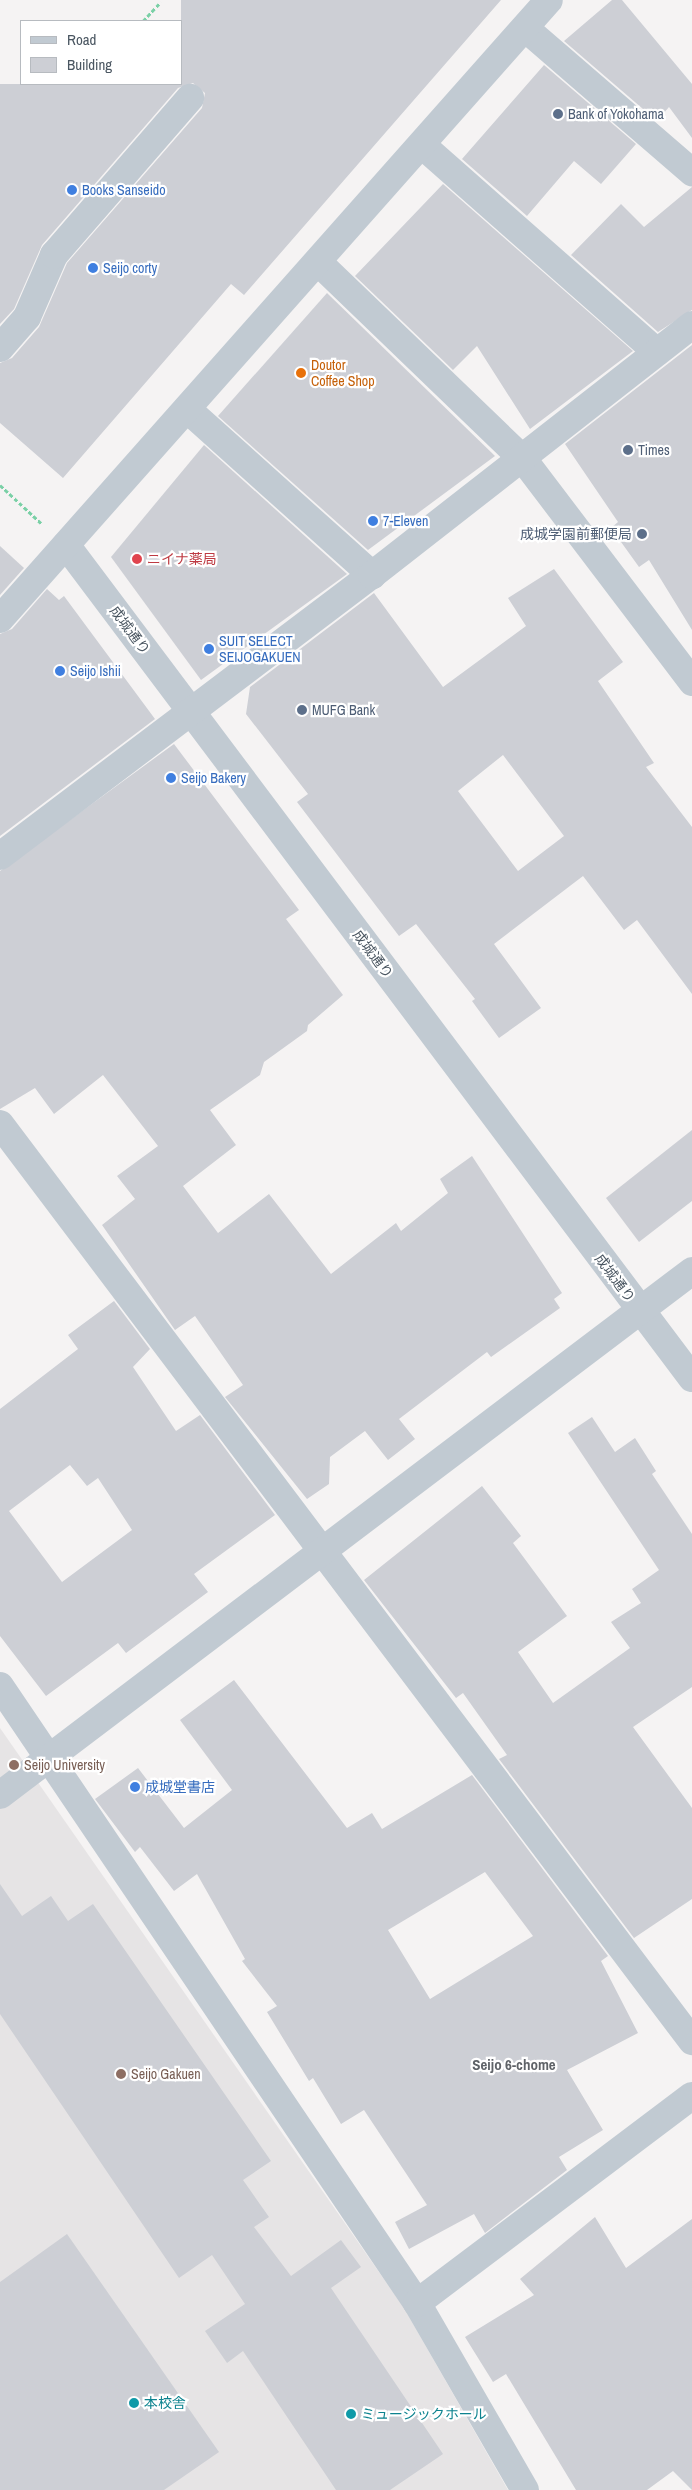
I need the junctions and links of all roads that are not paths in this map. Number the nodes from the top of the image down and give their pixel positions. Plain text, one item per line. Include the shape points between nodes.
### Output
1 (549, 0) edge
2 (525, 28) junction
3 (190, 98) dead end
4 (422, 145) junction
5 (692, 172) edge
6 (318, 262) junction
7 (692, 325) edge
8 (0, 348) edge
9 (657, 352) junction
10 (187, 409) junction
11 (523, 459) junction
12 (66, 545) junction
13 (372, 575) junction
14 (0, 619) edge
15 (684, 654) edge
16 (692, 682) edge
17 (192, 711) junction
18 (0, 856) edge
19 (0, 1124) edge
20 (692, 1271) edge
21 (640, 1311) junction
22 (692, 1378) edge
23 (323, 1553) junction
24 (0, 1686) edge
25 (49, 1756) junction
26 (0, 1795) edge
27 (692, 2041) edge
28 (692, 2096) edge
29 (416, 2304) junction
30 (525, 2490) edge

1 - 2 street
2 - 4 street
2 - 5 street
3 - 8 street via 54,255 27,316
4 - 6 street
4 - 9 street
6 - 10 street
6 - 11 street
7 - 9 street
9 - 11 street
10 - 12 street
10 - 13 street
11 - 13 street
11 - 15 street
12 - 14 street
12 - 17 street, 成城通り
13 - 17 street
15 - 16 street
17 - 18 street
17 - 21 street, 成城通り
19 - 23 street
20 - 21 street, 成城通り
21 - 22 street
21 - 23 street
23 - 25 street
23 - 27 street
24 - 25 street
25 - 26 street
25 - 29 street
28 - 29 street
29 - 30 street

